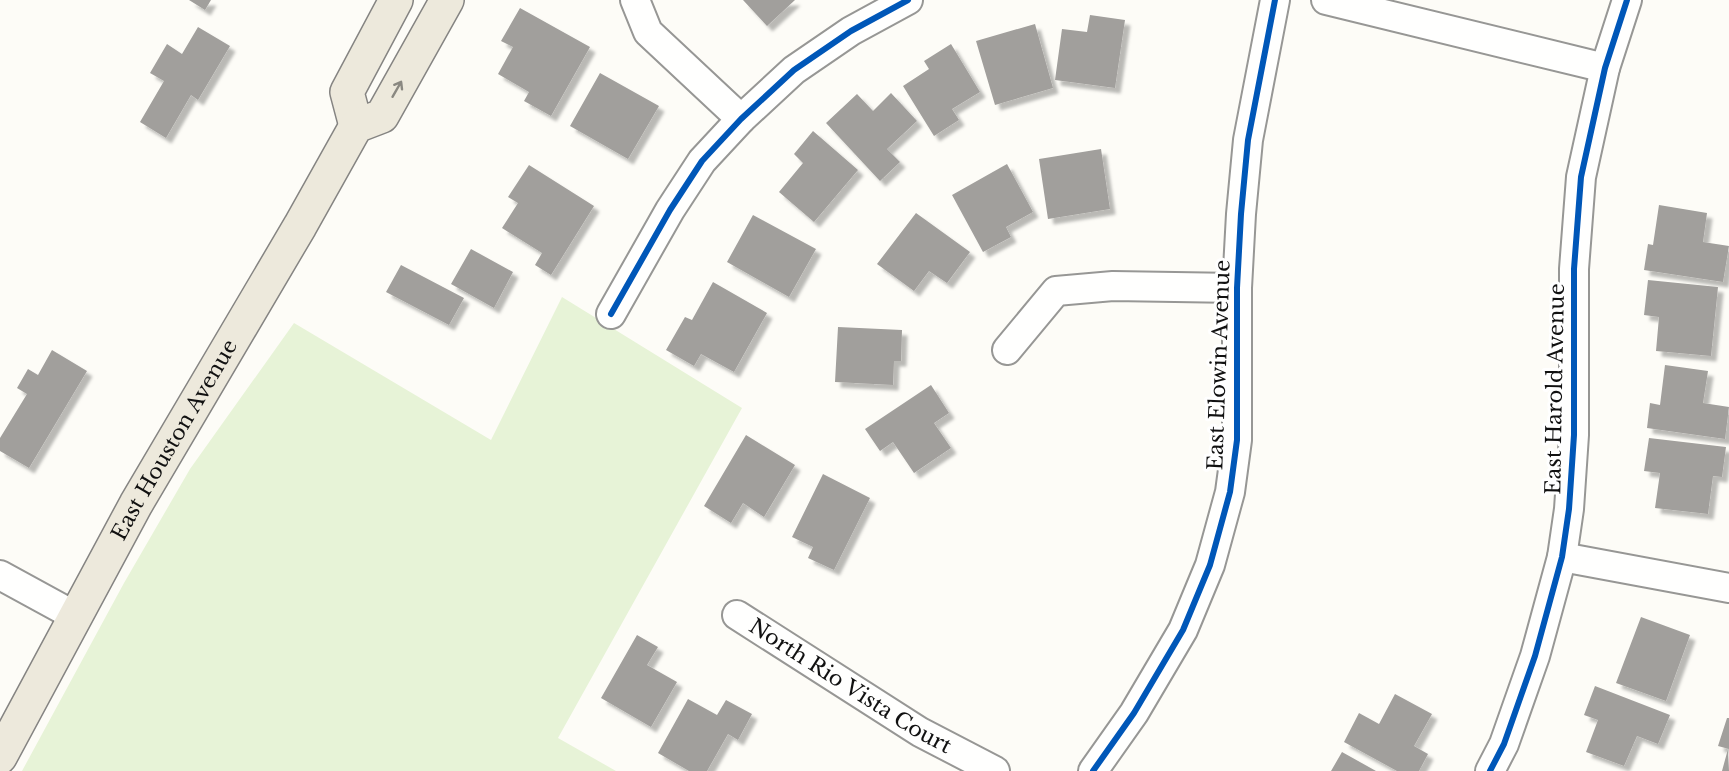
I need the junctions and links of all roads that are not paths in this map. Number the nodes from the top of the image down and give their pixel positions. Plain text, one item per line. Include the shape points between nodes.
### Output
1 (396, 0) edge
2 (447, 0) edge
3 (635, 0) edge
4 (908, 0) edge
5 (1275, 0) edge
6 (1326, 0) edge
7 (1627, 0) edge
8 (1605, 68) junction
9 (741, 119) junction
10 (356, 126) junction
11 (1237, 288) junction
12 (611, 314) dead end
13 (1006, 350) dead end
14 (1562, 557) junction
15 (0, 574) edge
16 (1729, 588) edge
17 (737, 615) dead end
18 (75, 616) junction
19 (0, 757) edge
20 (995, 771) edge
21 (1093, 771) edge
22 (1490, 771) edge

1 - 10 main road via 346,92
10 -> 2 main road via 382,116
3 - 9 street via 648,32
4 - 9 street via 851,31 794,70
5 - 11 street, East Elowin Avenue via 1248,141
6 - 8 street
7 - 8 street, East Harold Avenue
8 - 14 street, East Harold Avenue via 1581,177 1574,269 1575,435
9 - 12 street via 702,161
10 - 18 main road, East Houston Avenue
11 - 13 street via 1113,286 1056,291
11 - 21 street, East Elowin Avenue via 1237,440 1230,492 1210,565 1183,630 1134,713
14 - 16 street
14 - 22 street, East Harold Avenue via 1535,656 1504,744
15 - 18 street
17 - 20 street, North Rio Vista Court via 920,732
18 - 19 main road, East Houston Avenue

